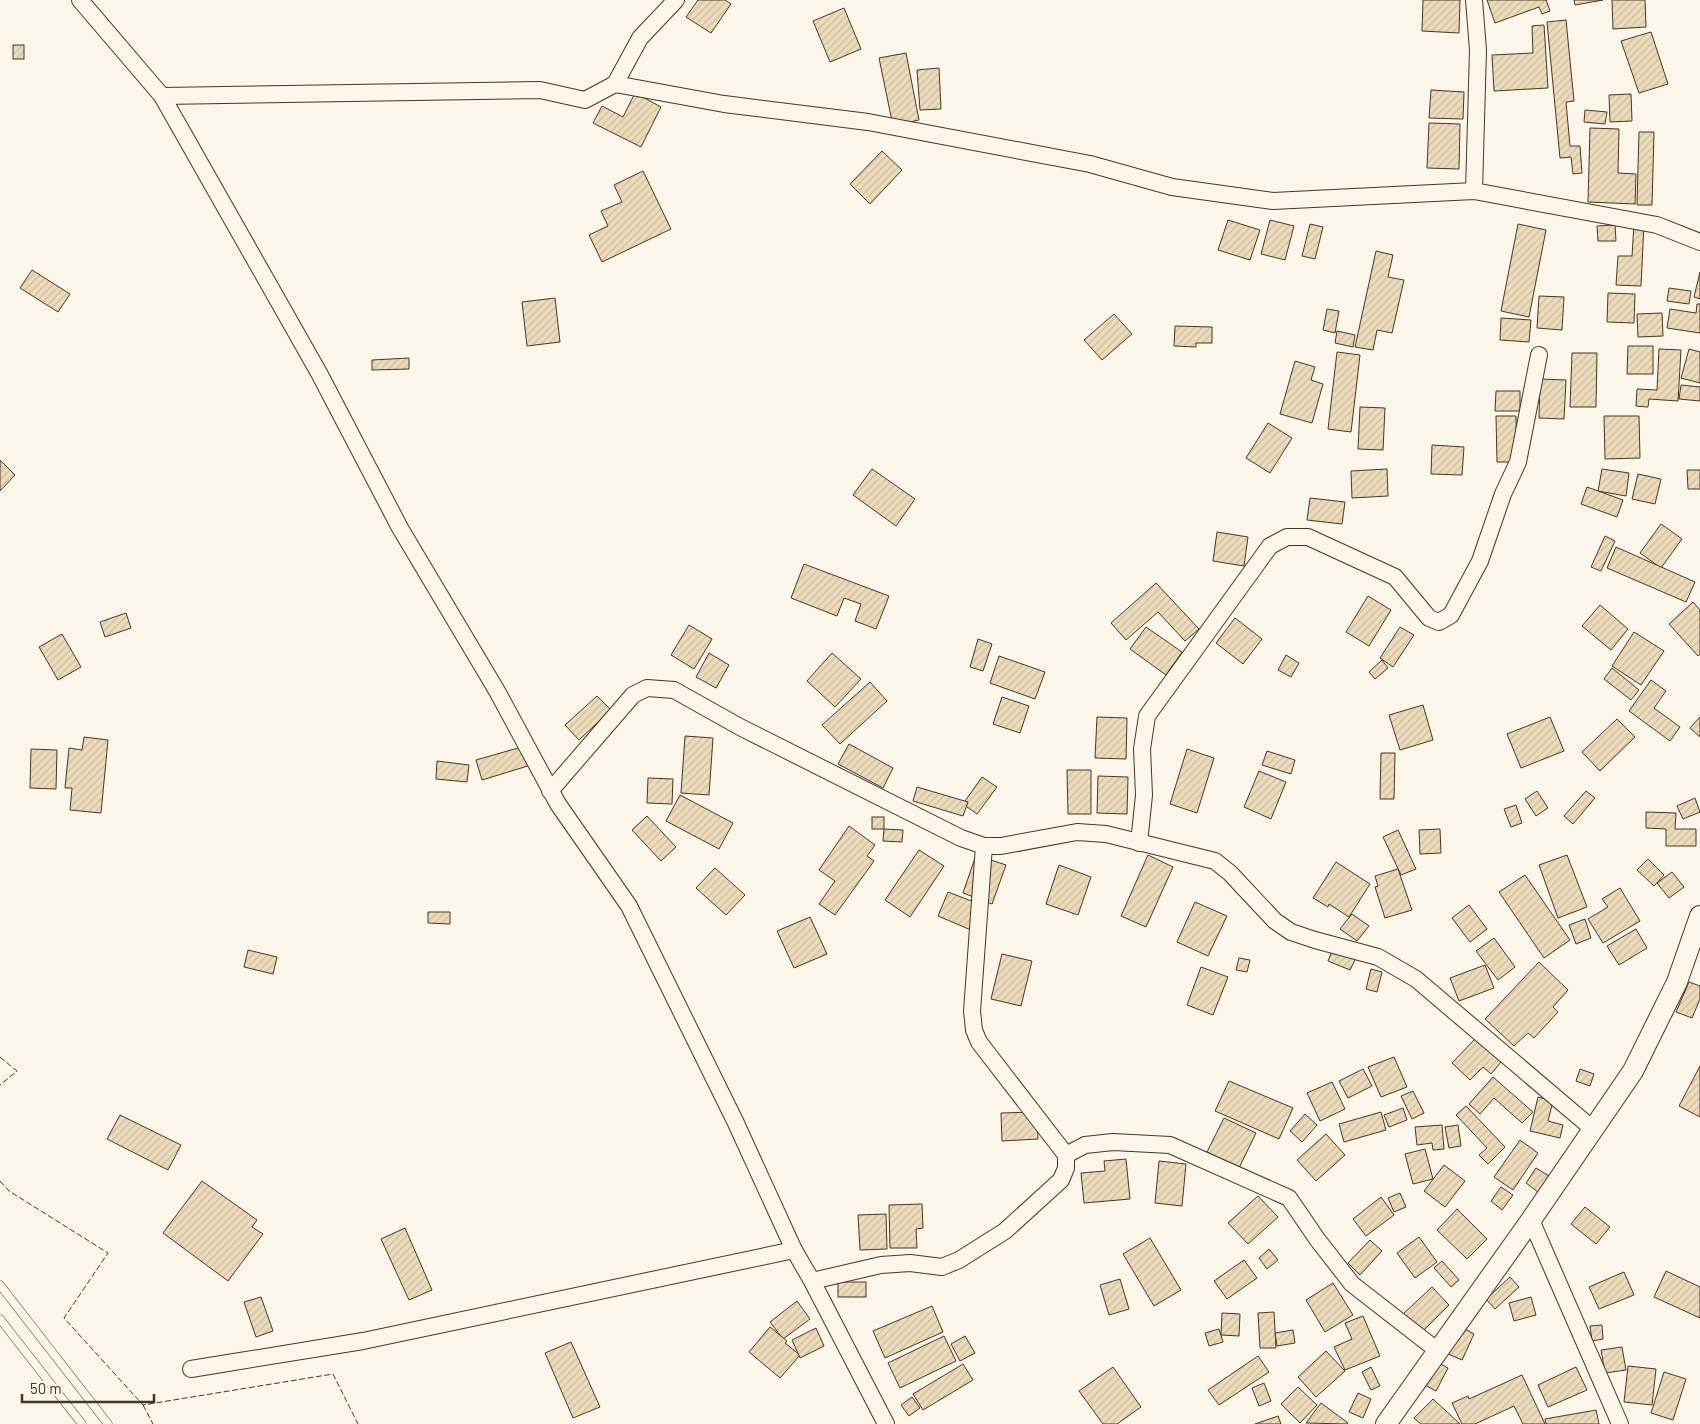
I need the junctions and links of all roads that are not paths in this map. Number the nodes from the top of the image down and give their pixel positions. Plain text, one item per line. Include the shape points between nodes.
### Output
1 (80, 0) edge
2 (676, 0) edge
3 (1474, 0) edge
4 (615, 84) junction
5 (162, 96) junction
6 (1474, 191) junction
7 (1700, 242) edge
8 (1539, 356) dead end
9 (550, 791) junction
10 (1139, 843) junction
11 (984, 846) junction
12 (1700, 916) edge
13 (1594, 1130) junction
14 (1066, 1155) junction
15 (1531, 1220) junction
16 (794, 1250) junction
17 (812, 1281) junction
18 (0, 1285) edge
19 (0, 1319) edge
20 (1438, 1351) junction
21 (191, 1369) dead end
22 (82, 1424) edge
23 (108, 1424) edge
24 (886, 1424) edge
25 (1386, 1424) edge
26 (1620, 1424) edge

1 - 5 street
2 - 4 street via 640,38
3 - 6 street via 1478,50
4 - 5 street via 585,100 540,90
4 - 6 street via 724,104 868,122 1090,164 1172,188 1273,201
5 - 9 street via 319,373 400,528 497,691
6 - 7 street via 1657,225
8 - 10 street via 1518,462 1480,561 1451,615 1439,622 1429,618 1395,577 1308,537 1287,537 1270,546 1147,716 1142,749 1144,794
9 - 11 street via 633,695 647,688 674,690 740,727 961,838
9 - 16 street via 629,906 735,1121
10 - 11 street via 1106,834 1077,832 1001,846
10 - 13 street via 1215,861 1291,932 1378,957 1416,979
11 - 14 street via 972,1010 974,1030 979,1042
12 - 13 street via 1677,982 1633,1071
13 - 15 street
14 - 17 street via 1062,1180 1005,1231 959,1260 942,1267 881,1265
14 - 20 street via 1085,1145 1114,1142 1170,1145 1289,1198 1352,1284
15 - 20 street
15 - 26 street
16 - 17 street
16 - 21 street via 362,1341
17 - 24 street
18 - 23 lane
19 - 22 lane
20 - 25 street

